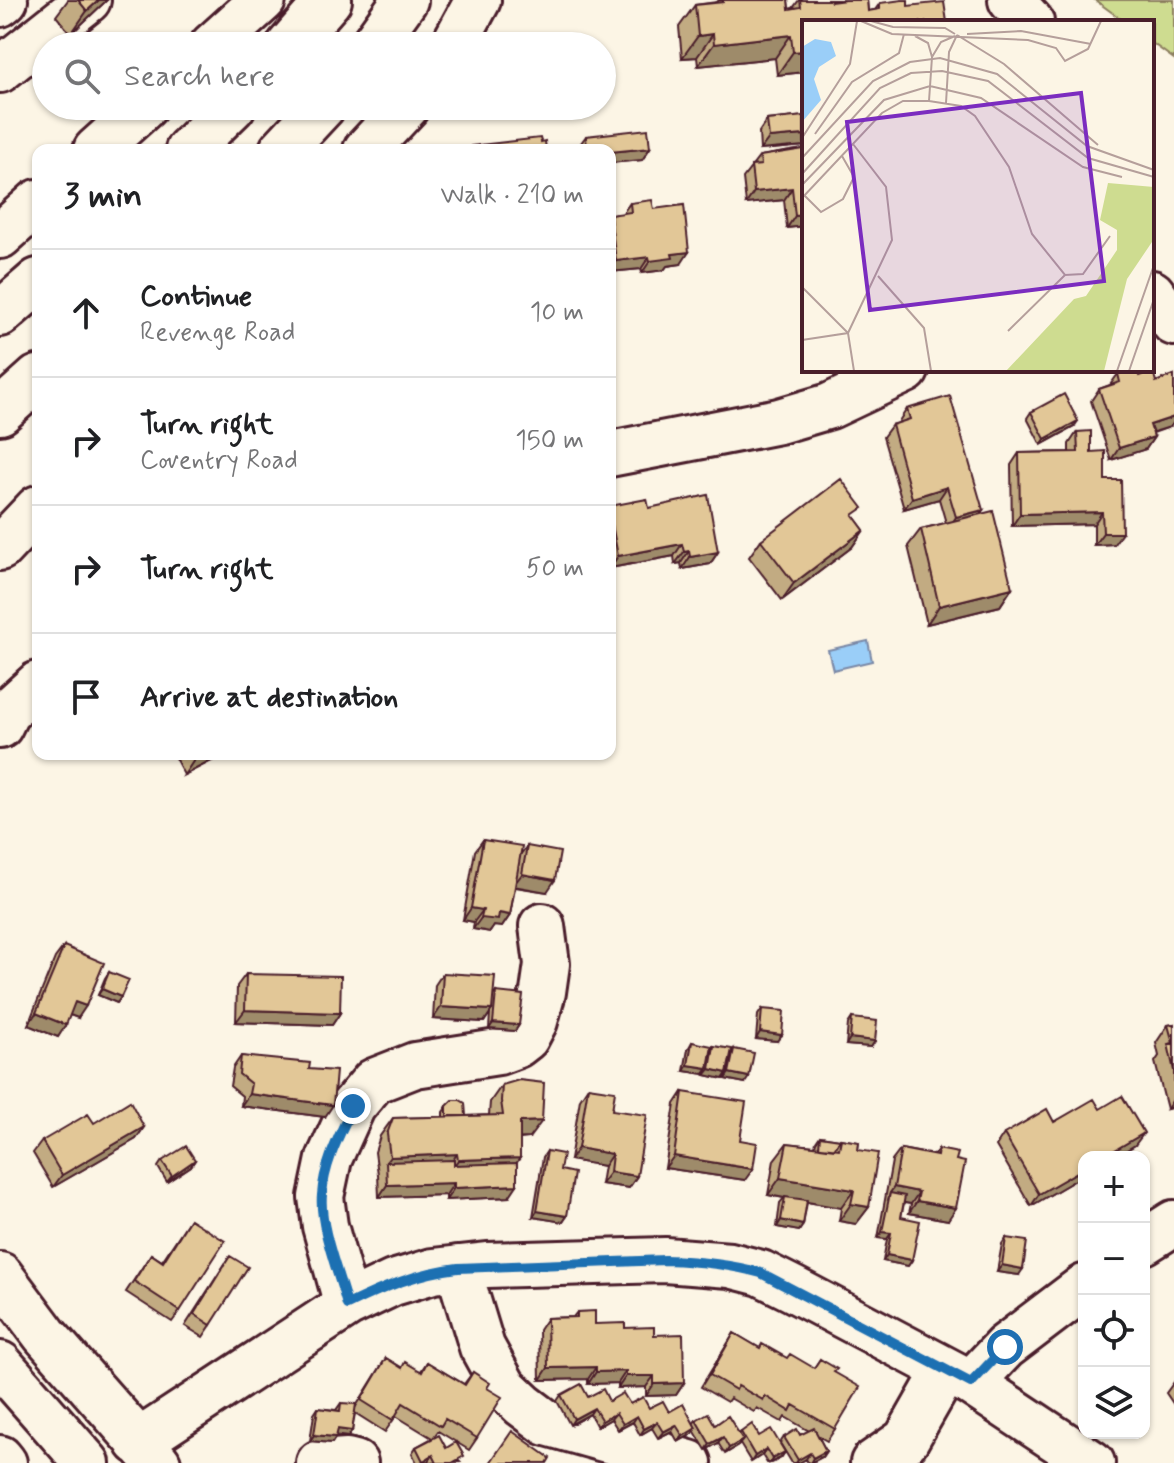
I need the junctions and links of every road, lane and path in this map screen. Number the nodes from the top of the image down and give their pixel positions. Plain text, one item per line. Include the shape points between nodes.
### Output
1 (5, 0) edge
2 (53, 0) edge
3 (88, 0) edge
4 (263, 0) edge
5 (329, 0) edge
6 (405, 0) edge
7 (478, 0) edge
8 (1011, 0) edge
9 (0, 4) edge
10 (1029, 20) edge
11 (48, 32) edge
12 (228, 32) edge
13 (301, 32) edge
14 (382, 32) edge
15 (461, 32) edge
16 (0, 44) edge
17 (32, 45) edge
18 (0, 70) edge
19 (129, 120) edge
20 (219, 120) edge
21 (310, 120) edge
22 (394, 120) edge
23 (103, 144) edge
24 (194, 144) edge
25 (288, 144) edge
26 (372, 144) edge
27 (32, 207) edge
28 (0, 236) edge
29 (32, 286) edge
30 (1154, 296) edge
31 (0, 314) edge
32 (1174, 323) edge
33 (902, 372) edge
34 (32, 383) edge
35 (0, 412) edge
36 (616, 453) edge
37 (32, 514) edge
38 (0, 548) edge
39 (32, 689) edge
40 (0, 726) edge
41 (542, 926) dead end
42 (1174, 1223) edge
43 (1150, 1238) edge
44 (458, 1268) junction
45 (0, 1275) edge
46 (1078, 1292) edge
47 (347, 1305) junction
48 (0, 1364) edge
49 (958, 1377) junction
50 (148, 1453) edge
51 (0, 1458) edge
52 (4, 1463) edge
53 (87, 1463) edge
54 (319, 1463) edge
55 (355, 1463) edge
56 (689, 1463) edge
57 (873, 1463) edge
58 (1092, 1463) edge

1 - 9 main road
2 - 16 main road
3 - 11 main road
4 - 12 main road
5 - 13 main road
6 - 14 main road
7 - 15 main road
8 - 10 main road
17 - 18 main road
19 - 23 main road
20 - 24 main road
21 - 25 main road
22 - 26 main road
27 - 28 main road
29 - 31 main road
30 - 32 main road
33 - 36 main road via 830,406 779,421
34 - 35 main road
37 - 38 main road
39 - 40 main road
41 - 47 main road via 547,964 543,992 526,1038 498,1052 415,1065 374,1081 353,1106 329,1159 321,1197
42 - 43 main road
44 - 47 main road via 393,1283
44 - 49 main road via 665,1260 730,1265 761,1273
44 - 56 main road via 482,1347 504,1387 523,1405 547,1423
45 - 50 main road
46 - 49 main road
47 - 50 main road
48 - 53 main road
49 - 57 main road via 906,1440
49 - 58 main road
51 - 52 main road
54 - 55 main road

